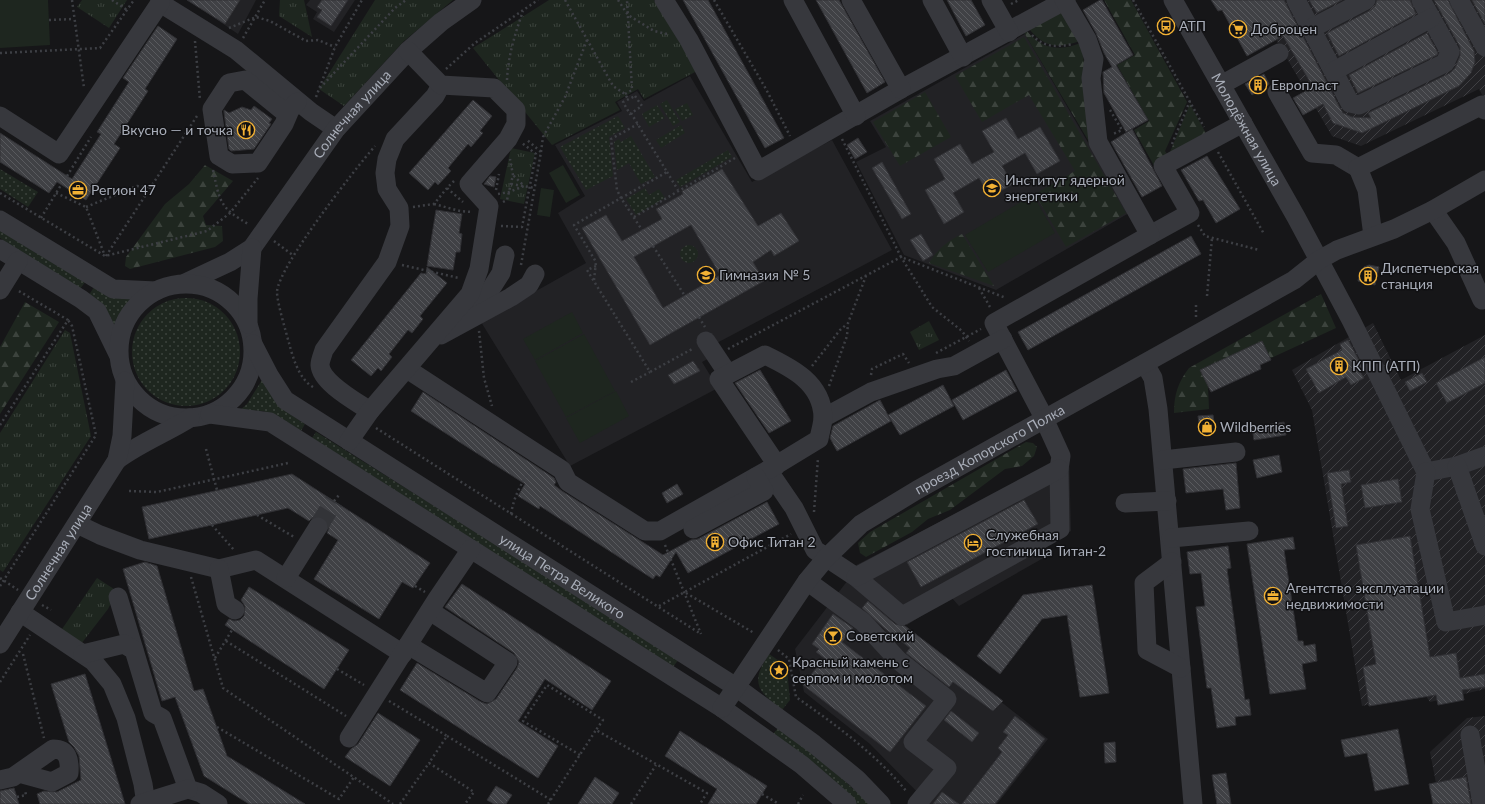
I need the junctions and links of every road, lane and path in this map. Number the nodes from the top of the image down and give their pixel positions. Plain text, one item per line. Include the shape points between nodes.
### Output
1 (72, 0) edge
2 (112, 0) edge
3 (134, 0) edge
4 (265, 0) edge
5 (362, 0) edge
6 (406, 0) edge
7 (472, 0) edge
8 (565, 0) edge
9 (618, 0) edge
10 (627, 0) edge
11 (664, 0) edge
12 (714, 0) edge
13 (793, 0) edge
14 (851, 0) edge
15 (932, 0) edge
16 (991, 0) edge
17 (1065, 0) edge
18 (1133, 0) edge
19 (1173, 0) edge
20 (1296, 0) edge
21 (1366, 0) edge
22 (1421, 0) edge
23 (1459, 0) edge
24 (160, 2) edge
25 (127, 10) junction
26 (523, 10) dead end
27 (628, 15) junction
28 (256, 17) junction
29 (1431, 18) junction
30 (74, 19) junction
31 (49, 20) dead end
32 (1312, 28) junction
33 (1009, 32) junction
34 (1030, 33) dead end
35 (587, 40) junction
36 (689, 40) junction
37 (242, 41) dead end
38 (1077, 43) dead end
39 (335, 47) junction
40 (1485, 47) edge
41 (78, 49) junction
42 (408, 51) junction
43 (0, 53) edge
44 (1279, 53) dead end
45 (963, 56) junction
46 (1334, 71) junction
47 (82, 78) dead end
48 (1221, 84) junction
49 (441, 85) junction
50 (319, 89) junction
51 (901, 89) junction
52 (1277, 92) dead end
53 (625, 94) junction
54 (628, 99) junction
55 (506, 100) junction
56 (1190, 101) junction
57 (300, 108) junction
58 (1485, 110) edge
59 (200, 111) dead end
60 (631, 113) junction
61 (0, 116) edge
62 (856, 116) junction
63 (1243, 123) junction
64 (638, 124) junction
65 (836, 127) junction
66 (336, 129) junction
67 (517, 138) dead end
68 (1212, 140) junction
69 (748, 150) junction
70 (541, 152) dead end
71 (793, 152) junction
72 (510, 155) dead end
73 (1174, 160) junction
74 (1358, 168) junction
75 (496, 169) dead end
76 (538, 170) dead end
77 (667, 172) junction
78 (262, 173) dead end
79 (513, 175) junction
80 (1485, 180) edge
81 (511, 184) junction
82 (61, 185) dead end
83 (524, 186) junction
84 (149, 187) junction
85 (530, 187) junction
86 (447, 188) dead end
87 (535, 188) junction
88 (678, 190) junction
89 (509, 192) junction
90 (0, 193) edge
91 (56, 193) junction
92 (491, 193) dead end
93 (496, 194) junction
94 (622, 198) junction
95 (502, 203) dead end
96 (434, 204) junction
97 (86, 207) junction
98 (531, 207) dead end
99 (399, 208) junction
100 (1434, 210) junction
101 (474, 212) dead end
102 (1190, 213) junction
103 (634, 217) junction
104 (41, 218) junction
105 (0, 220) edge
106 (485, 230) junction
107 (642, 230) dead end
108 (1264, 234) dead end
109 (1150, 235) junction
110 (1373, 236) junction
111 (1212, 238) junction
112 (653, 246) dead end
113 (252, 248) junction
114 (0, 249) edge
115 (1259, 250) dead end
116 (505, 255) dead end
117 (105, 256) junction
118 (901, 257) junction
119 (1319, 260) junction
120 (18, 261) junction
121 (387, 262) junction
122 (596, 266) junction
123 (462, 271) dead end
124 (535, 274) dead end
125 (866, 276) junction
126 (594, 280) junction
127 (184, 283) junction
128 (2, 286) edge
129 (978, 287) junction
130 (156, 291) junction
131 (685, 296) dead end
132 (1207, 296) dead end
133 (1482, 300) dead end
134 (1196, 302) dead end
135 (1025, 305) junction
136 (68, 320) junction
137 (1196, 321) dead end
138 (476, 324) junction
139 (848, 324) junction
140 (248, 326) junction
141 (1001, 330) junction
142 (966, 336) junction
143 (429, 342) junction
144 (253, 344) junction
145 (701, 344) joint
146 (118, 354) junction
147 (976, 354) junction
148 (932, 355) dead end
149 (1145, 364) junction
150 (911, 366) dead end
151 (724, 368) junction
152 (406, 369) junction
153 (650, 372) junction
154 (800, 375) junction
155 (125, 381) junction
156 (631, 382) dead end
157 (306, 383) dead end
158 (317, 390) dead end
159 (871, 392) junction
160 (820, 400) junction
161 (210, 414) junction
162 (367, 416) junction
163 (190, 418) junction
164 (823, 418) junction
165 (1045, 420) junction
166 (0, 425) edge
167 (498, 428) junction
168 (819, 439) junction
169 (349, 441) junction
170 (206, 449) dead end
171 (1236, 452) dead end
172 (541, 456) junction
173 (1485, 456) edge
174 (117, 460) junction
175 (1163, 460) junction
176 (288, 463) dead end
177 (1457, 466) junction
178 (1059, 469) junction
179 (767, 470) junction
180 (1426, 472) junction
181 (214, 479) junction
182 (218, 490) dead end
183 (129, 491) dead end
184 (338, 495) dead end
185 (334, 501) tunnel mouth
186 (1167, 501) junction
187 (1125, 502) dead end
188 (511, 514) junction
189 (257, 515) dead end
190 (809, 523) junction
191 (77, 524) junction
192 (212, 525) dead end
193 (318, 527) tunnel mouth
194 (693, 529) dead end
195 (660, 531) junction
196 (1249, 531) dead end
197 (1170, 538) junction
198 (307, 545) junction
199 (1485, 546) edge
200 (471, 549) junction
201 (826, 558) junction
202 (186, 561) junction
203 (244, 562) junction
204 (1172, 562) junction
205 (219, 568) junction
206 (856, 577) junction
207 (0, 578) edge
208 (286, 578) junction
209 (4, 581) junction
210 (807, 581) junction
211 (0, 586) edge
212 (23, 593) dead end
213 (685, 593) junction
214 (118, 597) dead end
215 (659, 607) junction
216 (235, 610) dead end
217 (430, 610) junction
218 (20, 612) junction
219 (1485, 615) edge
220 (42, 616) junction
221 (232, 630) dead end
222 (758, 636) dead end
223 (226, 642) junction
224 (0, 644) edge
225 (773, 646) dead end
226 (406, 649) junction
227 (134, 650) junction
228 (23, 654) dead end
229 (83, 654) junction
230 (215, 659) junction
231 (1181, 668) junction
232 (337, 669) dead end
233 (0, 682) edge
234 (736, 687) junction
235 (377, 694) junction
236 (722, 708) junction
237 (153, 713) junction
238 (126, 720) junction
239 (217, 727) dead end
240 (596, 730) junction
241 (354, 731) joint
242 (447, 736) junction
243 (1470, 736) dead end
244 (45, 741) dead end
245 (580, 755) junction
246 (429, 763) junction
247 (656, 765) junction
248 (19, 773) dead end
249 (354, 778) junction
250 (0, 780) edge
251 (188, 789) junction
252 (762, 794) dead end
253 (803, 795) dead end
254 (551, 800) junction
255 (144, 803) edge
256 (218, 804) edge
257 (393, 804) edge
258 (400, 804) edge
259 (466, 804) edge
260 (548, 804) edge
261 (631, 804) edge
262 (700, 804) edge
263 (779, 804) edge
264 (798, 804) edge
265 (847, 804) edge
266 (881, 804) edge
267 (917, 804) edge
268 (1193, 804) edge
269 (1482, 804) edge

1 - 30 path
2 - 25 path
3 - 25 path
4 - 28 path
5 - 39 path
6 - 50 path via 395,8
7 - 42 street, Солнечная улица via 441,22
8 - 35 path
9 - 27 path
10 - 27 path
11 - 36 street
12 - 71 path via 773,101 791,137
13 - 62 street
14 - 51 street
15 - 45 street
16 - 33 street
17 - 33 street
17 - 109 street via 1087,39 1094,59 1091,78 1098,142
18 - 56 path
19 - 48 street, Молодёжная улица
20 - 32 street
21 - 32 street
22 - 29 street
23 - 40 street
24 - 57 street via 236,50
24 - 61 street via 59,154
25 - 41 path via 100,48
26 - 55 path via 508,63
27 - 36 path via 654,31
27 - 53 path via 632,90
28 - 37 path
28 - 39 path via 270,21 306,42 318,40
29 - 46 street
29 - 46 street via 1450,52 1445,63 1359,105 1350,103
30 - 31 path
30 - 41 path
32 - 46 street
33 - 45 street
34 - 38 path via 1039,42 1050,46
35 - 53 path via 613,86
35 - 70 path via 565,98 544,137
36 - 69 street via 699,76
39 - 50 path
41 - 43 path
41 - 47 path
42 - 49 street
42 - 66 street, Солнечная улица
44 - 48 street
45 - 51 street
48 - 63 street, Молодёжная улица
49 - 55 street via 494,88
49 - 99 street via 435,96 395,139 387,159 387,188
50 - 57 path
51 - 62 street
52 - 74 street via 1312,153 1336,155
53 - 54 path
54 - 60 path via 622,102
54 - 60 path via 635,96 642,106
55 - 106 street via 516,110 516,124 508,139 468,184 489,206
56 - 68 path
56 - 73 path via 1168,152
57 - 57 street via 283,111 245,80 229,84 212,108 219,156 232,164 258,163 284,124
57 - 66 street
58 - 74 street via 1482,105
59 - 84 path
60 - 64 path
62 - 65 street
63 - 68 street
63 - 119 street, Молодёжная улица
64 - 77 path
64 - 94 path via 611,139 617,190
65 - 71 street
65 - 118 path
66 - 113 street, Солнечная улица
67 - 85 path via 536,154
68 - 73 street
68 - 108 path
69 - 71 street via 758,171
69 - 88 path
72 - 79 path
73 - 102 street via 1163,166
74 - 110 street via 1367,190
75 - 93 path via 499,172
76 - 87 path
77 - 88 path
77 - 94 path
78 - 117 path via 230,213 207,231
79 - 81 path
79 - 83 path
80 - 100 street, проезд Копорского Полка
81 - 83 path
81 - 89 path
82 - 91 path
83 - 85 path
83 - 89 path
84 - 97 path via 137,186
84 - 117 path
85 - 87 path
85 - 106 path via 522,227 495,226 494,231
86 - 96 path
87 - 98 path
88 - 103 path
89 - 93 path
89 - 95 path via 507,200
90 - 104 path
91 - 97 path
91 - 104 path
92 - 93 path
94 - 103 path
94 - 122 path via 574,225
96 - 99 path
96 - 101 path
97 - 117 path
99 - 121 street via 400,226
100 - 110 street, проезд Копорского Полка
100 - 133 street via 1456,243
102 - 109 street
102 - 111 path via 1205,236
103 - 107 path
104 - 117 path
105 - 130 street via 113,289
106 - 143 street via 479,269 470,294
109 - 135 street
110 - 119 street, проезд Копорского Полка
111 - 115 path
111 - 132 path
112 - 131 path
113 - 127 street, Солнечная улица via 230,262
113 - 140 street
114 - 120 street
116 - 138 street via 501,273
118 - 125 path
118 - 129 path
118 - 142 path via 932,307
119 - 149 street, проезд Копорского Полка via 1294,280
119 - 180 street, Молодёжная улица
120 - 128 street
120 - 146 street via 97,311
121 - 123 path via 460,278
121 - 162 street via 324,350 320,366 337,389
122 - 126 path
122 - 126 path via 588,270
124 - 138 street via 529,285
125 - 139 path
125 - 151 path via 724,352 728,357
126 - 153 path
127 - 130 street
127 - 140 street via 205,286 223,295 238,308
128 - 136 path
129 - 135 path
129 - 141 path
130 - 146 street via 140,302 127,317 119,341
134 - 137 path
135 - 141 street
136 - 166 path
136 - 209 path via 72,326 96,435
138 - 143 street
138 - 167 path via 484,378
139 - 154 path via 840,330 812,366
139 - 160 path via 847,336 828,392
140 - 144 street
141 - 147 street
141 - 165 street
142 - 147 path
142 - 148 path
143 - 152 street
144 - 161 street via 252,363 246,382 234,398
144 - 169 street, улица Петра Великого via 285,400
145 - 151 street
145 - 153 path
146 - 155 street
147 - 159 street via 954,366 937,369
149 - 165 street, проезд Копорского Полка
149 - 175 street via 1153,378
150 - 159 path via 904,354 872,369
151 - 154 street via 765,355
151 - 179 street via 719,379
152 - 162 street
152 - 167 street
153 - 156 path
154 - 160 street via 811,385
155 - 163 street via 137,397 152,409 177,418
155 - 174 street, Солнечная улица via 122,436
157 - 158 path
159 - 164 street
160 - 164 street
161 - 163 street
161 - 200 street, улица Петра Великого via 270,422
162 - 169 street
162 - 188 path
163 - 174 street, Солнечная улица via 170,431 132,449
164 - 168 street
165 - 178 street via 1061,456
165 - 201 street, проезд Копорского Полка via 917,490 861,524
167 - 172 street
168 - 179 street
168 - 190 path
169 - 234 street, улица Петра Великого
170 - 181 path
171 - 175 street
172 - 188 path via 520,485 513,500
172 - 195 street via 562,470 568,482 645,531
173 - 177 street
174 - 191 street, Солнечная улица
175 - 186 street
176 - 181 path
177 - 180 street
177 - 199 street
178 - 206 street
178 - 206 street via 1060,529 902,616
179 - 190 street via 794,508
179 - 194 street via 764,491
179 - 195 street
180 - 219 street via 1420,509 1446,622
181 - 182 path
181 - 183 path via 157,492
184 - 185 path
186 - 187 street
186 - 197 street
188 - 215 path
189 - 198 path
190 - 201 street via 815,550
190 - 213 path
191 - 202 street via 140,550
191 - 218 street, Солнечная улица
192 - 203 path
193 - 198 street
195 - 213 path
196 - 197 street
197 - 204 street
198 - 208 street
200 - 217 street
200 - 236 street, улица Петра Великого
201 - 206 street
201 - 210 street, проезд Копорского Полка
202 - 205 street
202 - 230 path
203 - 205 street
203 - 208 street via 256,560
204 - 231 street
204 - 231 street via 1144,583 1147,650
205 - 216 street via 226,604
207 - 209 path
208 - 226 street
209 - 211 path
209 - 212 path
210 - 234 street, проезд Копорского Полка
210 - 267 street via 863,622 898,660 947,699 914,742 947,768
213 - 215 path
213 - 215 path via 701,634
213 - 222 path
214 - 227 street
217 - 226 street
217 - 226 street via 508,662 487,693
218 - 220 street
218 - 224 street, Солнечная улица
220 - 229 street
220 - 233 path
221 - 223 path
223 - 230 path
223 - 241 path
225 - 267 path via 789,659 796,697 848,734 893,775
226 - 235 street
227 - 229 street via 124,644
227 - 237 street
228 - 244 path
229 - 238 street via 93,661 112,684
230 - 249 path via 223,688
231 - 268 street
232 - 235 path
234 - 236 street, проезд Копорского Полка
234 - 266 street, улица Петра Великого via 814,744 857,779
235 - 241 street
235 - 242 path
236 - 265 street, улица Петра Великого via 802,765
237 - 238 street
237 - 251 street via 162,718
238 - 255 street
239 - 249 path via 339,799
240 - 245 path
240 - 245 path via 603,720 547,685 523,721
240 - 247 path
242 - 246 path
242 - 254 path
243 - 269 street
245 - 254 path
246 - 258 path
246 - 259 path via 474,792
247 - 261 path
247 - 262 path via 707,793
248 - 250 street
249 - 257 path
251 - 255 street
251 - 256 street via 201,793
252 - 263 path
253 - 264 path
254 - 260 path

